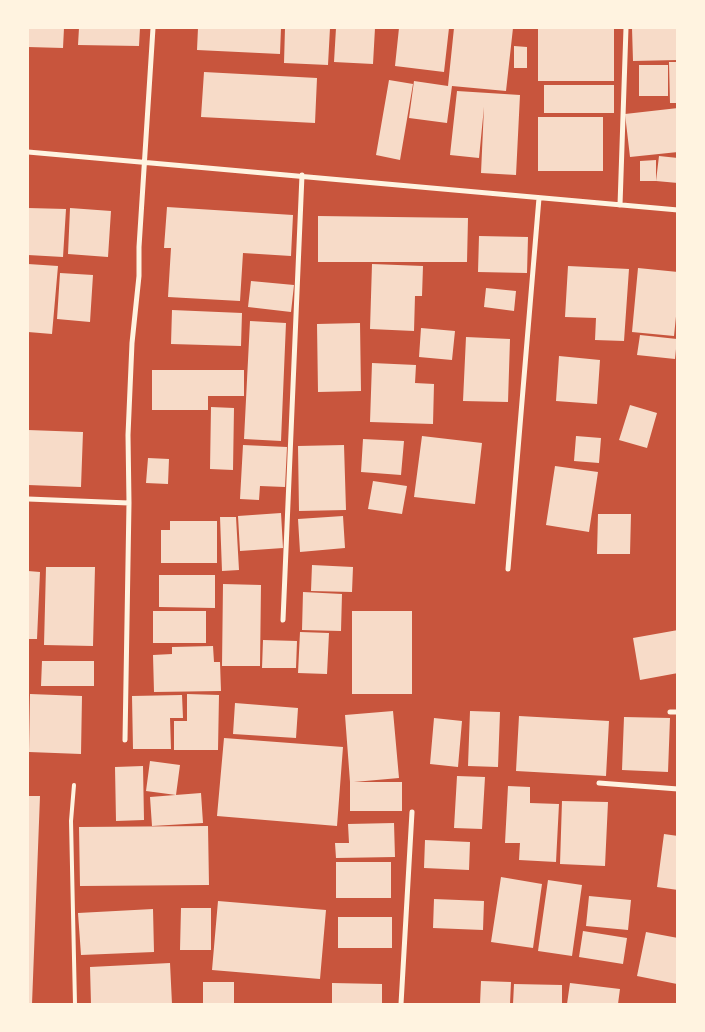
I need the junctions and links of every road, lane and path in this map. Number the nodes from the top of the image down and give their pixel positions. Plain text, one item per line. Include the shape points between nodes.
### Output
1 (154, 28) edge
2 (626, 28) edge
3 (28, 152) edge
4 (146, 163) junction
5 (302, 175) junction
6 (539, 198) junction
7 (620, 205) junction
8 (678, 210) edge
9 (28, 499) edge
10 (129, 503) junction
11 (508, 568) dead end
12 (283, 620) dead end
13 (670, 712) dead end
14 (678, 712) edge
15 (126, 740) dead end
16 (600, 782) dead end
17 (74, 785) dead end
18 (678, 789) edge
19 (412, 812) dead end
20 (75, 1004) edge
21 (401, 1004) edge

1 - 4 street
2 - 7 street
3 - 4 street
4 - 5 street
4 - 10 street via 132,343
5 - 6 street
5 - 12 street
6 - 7 street
6 - 11 street
7 - 8 street
9 - 10 street
10 - 15 street
13 - 14 street
16 - 18 street
17 - 20 lane via 71,821
19 - 21 street

